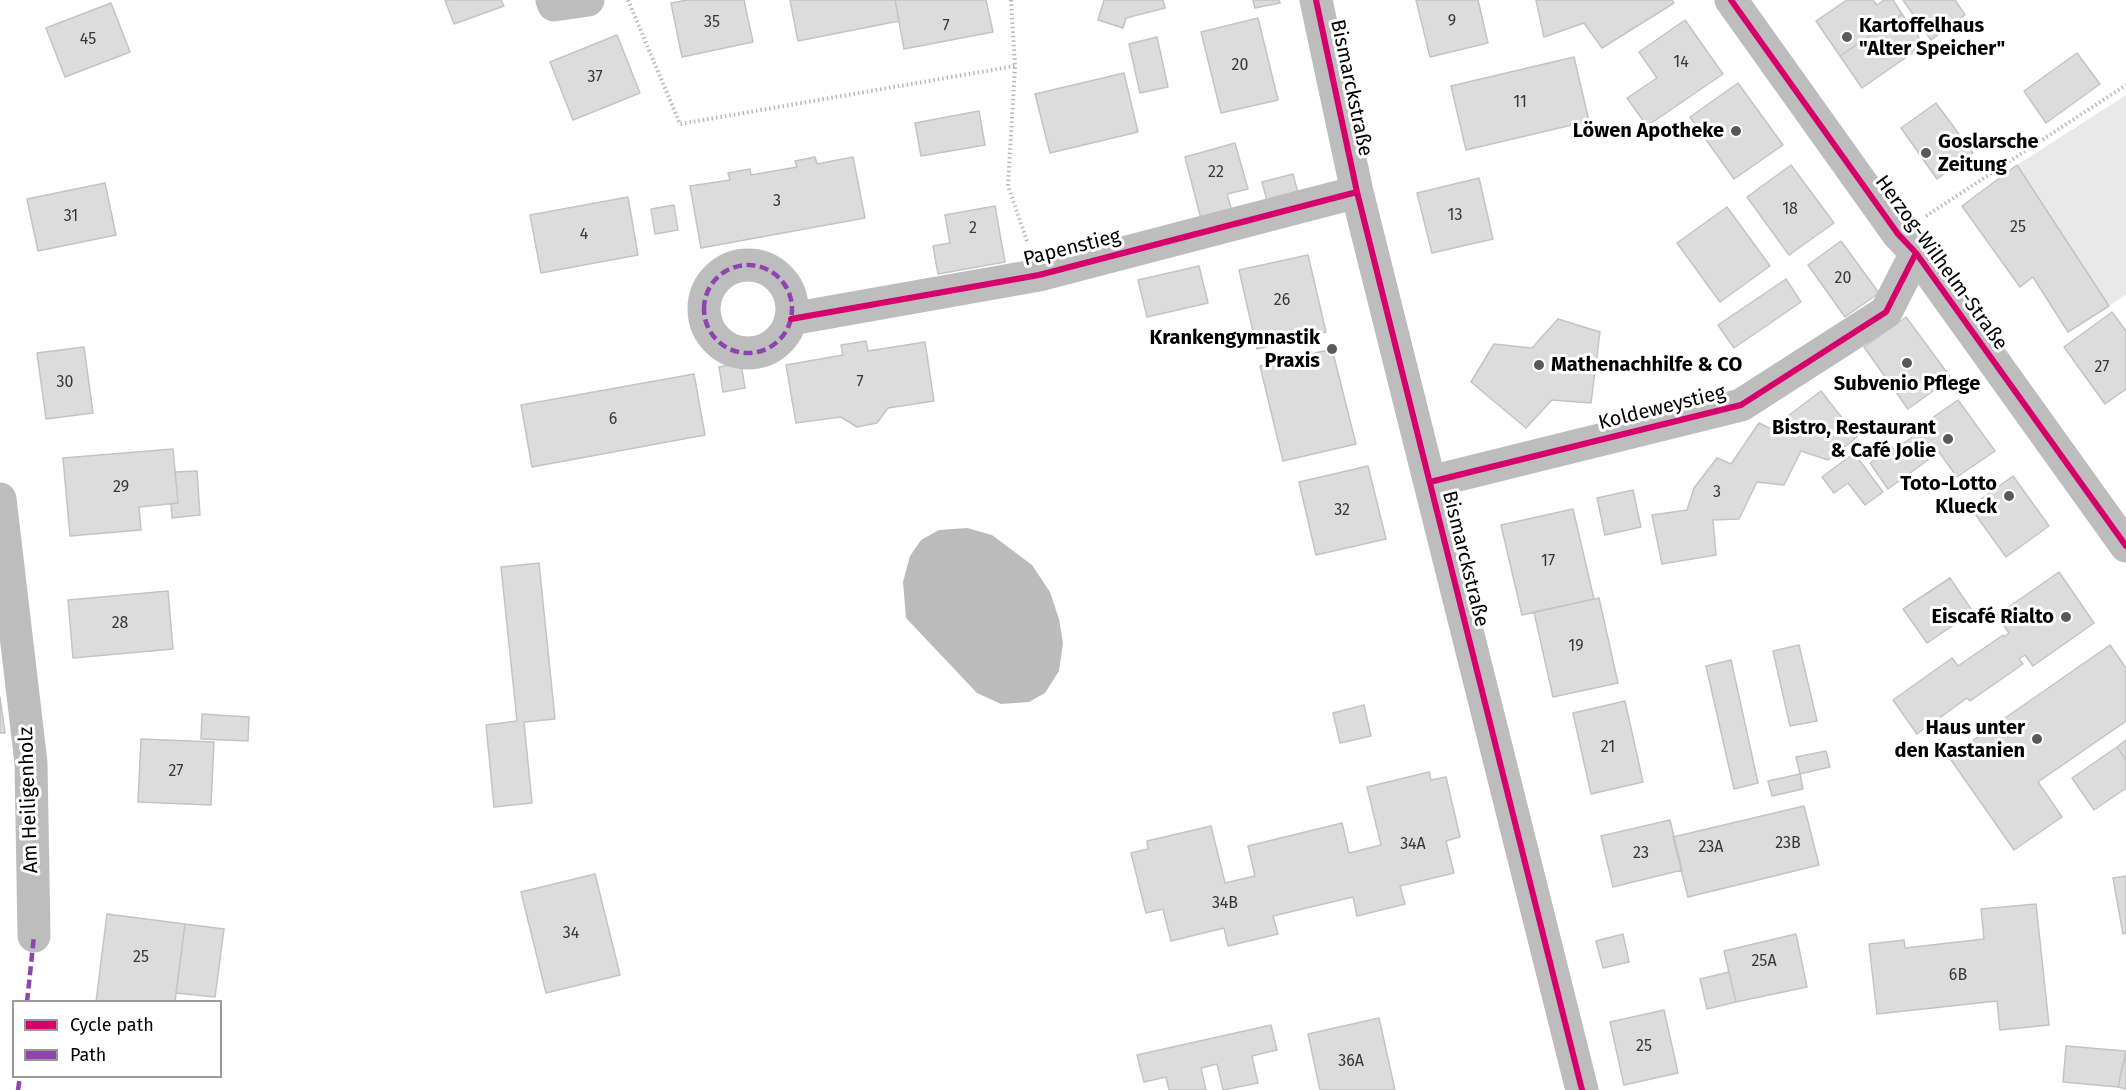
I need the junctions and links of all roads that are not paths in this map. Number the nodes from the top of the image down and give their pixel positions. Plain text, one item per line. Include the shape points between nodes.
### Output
1 (552, 0) edge
2 (588, 0) edge
3 (1316, 0) edge
4 (1731, 0) edge
5 (1357, 192) junction
6 (1907, 244) junction
7 (791, 319) dead end
8 (1430, 482) junction
9 (0, 500) edge
10 (2126, 546) edge
11 (10, 662) edge
12 (34, 936) dead end
13 (1582, 1090) edge

1 - 2 street via 554,5
3 - 5 street, Bismarckstraße
4 - 6 street, Herzog-Wilhelm-Straße
5 - 7 street, Papenstieg via 1039,275
5 - 8 street, Bismarckstraße
6 - 8 street, Koldeweystieg via 1886,312 1742,405
6 - 10 street, Herzog-Wilhelm-Straße
8 - 13 street, Bismarckstraße
9 - 11 street, Am Heiligenholz
11 - 12 street, Am Heiligenholz via 31,763

